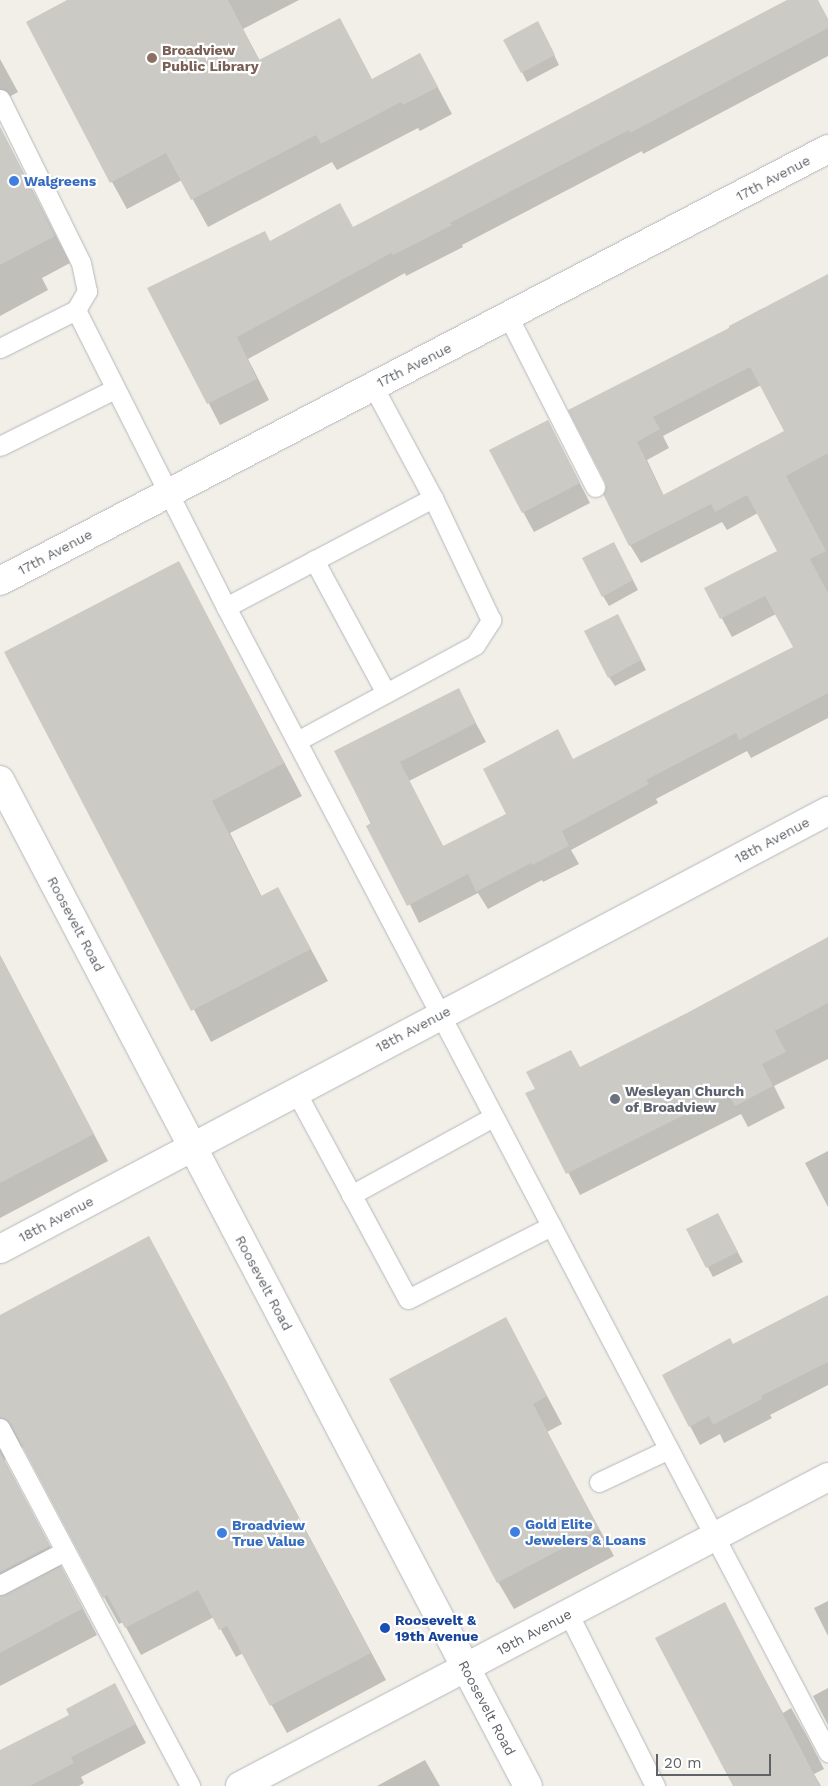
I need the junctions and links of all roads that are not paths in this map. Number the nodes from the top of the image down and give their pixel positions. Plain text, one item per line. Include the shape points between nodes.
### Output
1 (0, 99) edge
2 (828, 149) edge
3 (76, 310) junction
4 (508, 316) junction
5 (0, 348) edge
6 (373, 386) junction
7 (115, 389) junction
8 (0, 446) edge
9 (595, 487) dead end
10 (167, 494) junction
11 (433, 498) junction
12 (314, 560) junction
13 (0, 581) edge
14 (226, 607) junction
15 (386, 693) junction
16 (297, 741) junction
17 (0, 780) edge
18 (828, 811) edge
19 (439, 1015) junction
20 (296, 1092) junction
21 (493, 1117) junction
22 (193, 1147) junction
23 (352, 1195) junction
24 (551, 1226) junction
25 (0, 1248) edge
26 (0, 1428) edge
27 (669, 1449) junction
28 (828, 1477) edge
29 (600, 1482) dead end
30 (716, 1536) junction
31 (65, 1551) junction
32 (0, 1585) edge
33 (568, 1613) junction
34 (465, 1668) junction
35 (828, 1752) edge
36 (190, 1786) edge
37 (240, 1786) edge
38 (528, 1786) edge
39 (655, 1786) edge

1 - 3 lane via 81,263 87,291
2 - 4 street, 17th Avenue
3 - 5 lane
3 - 7 lane
4 - 6 street, 17th Avenue
4 - 9 lane
6 - 10 street, 17th Avenue
6 - 11 lane
7 - 8 lane
7 - 10 lane
10 - 13 street, 17th Avenue
10 - 14 lane
11 - 12 lane
11 - 15 lane via 491,620 475,645
12 - 14 lane
12 - 15 lane
14 - 16 lane
15 - 16 lane
16 - 19 lane
17 - 22 street, Roosevelt Road
18 - 19 street, 18th Avenue
19 - 20 street, 18th Avenue
19 - 21 lane
20 - 22 street, 18th Avenue
20 - 23 lane
21 - 23 lane
21 - 24 lane
22 - 25 street, 18th Avenue
22 - 34 street, Roosevelt Road
23 - 24 lane via 408,1299
24 - 27 lane
26 - 31 lane
27 - 29 lane
27 - 30 lane
28 - 30 street, 19th Avenue
30 - 33 street, 19th Avenue
30 - 35 lane
31 - 32 lane
31 - 36 lane
33 - 34 street, 19th Avenue
33 - 39 lane
34 - 37 street, 19th Avenue
34 - 38 street, Roosevelt Road

